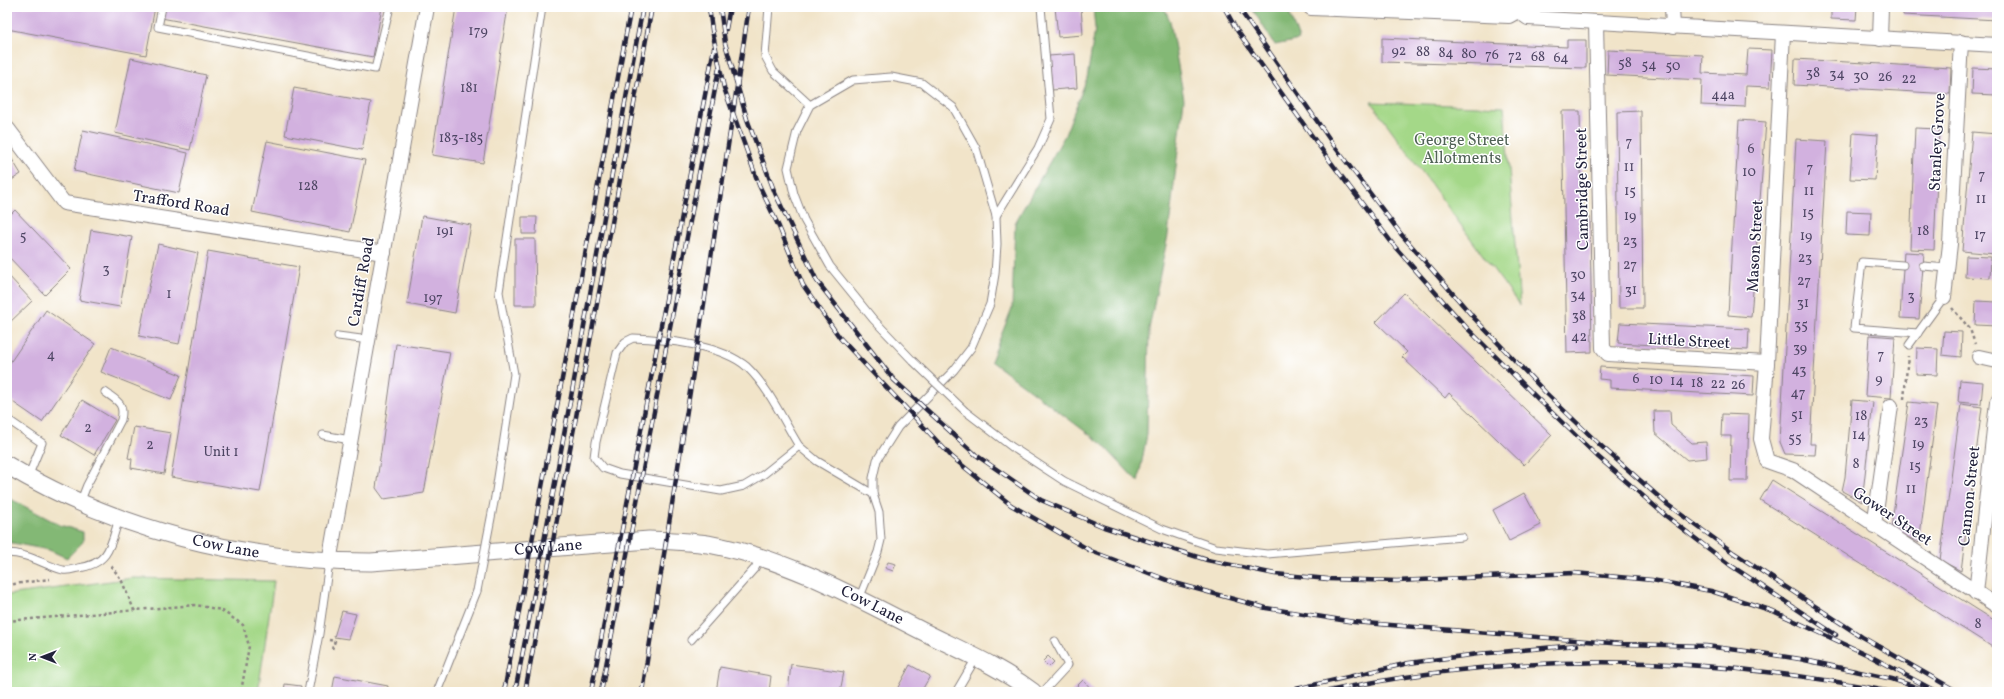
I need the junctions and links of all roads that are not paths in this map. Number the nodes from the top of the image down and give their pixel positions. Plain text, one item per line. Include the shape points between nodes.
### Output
1 (162, 7) edge
2 (390, 7) edge
3 (427, 7) edge
4 (542, 7) edge
5 (769, 7) edge
6 (1042, 7) edge
7 (1672, 7) edge
8 (1881, 7) edge
9 (1311, 8) dead end
10 (1517, 9) edge
11 (1420, 10) edge
12 (1596, 22) junction
13 (1673, 27) junction
14 (1783, 33) junction
15 (1880, 39) junction
16 (1961, 42) junction
17 (1997, 45) edge
18 (810, 105) junction
19 (8, 129) edge
20 (996, 216) junction
21 (384, 253) junction
22 (1903, 265) dead end
23 (1923, 266) dead end
24 (1947, 268) junction
25 (1944, 297) joint
26 (1918, 333) junction
27 (338, 336) dead end
28 (369, 340) junction
29 (1909, 345) road end
30 (1608, 354) joint
31 (1979, 358) road end
32 (1997, 361) edge
33 (1767, 364) junction
34 (105, 392) dead end
35 (1997, 402) edge
36 (1891, 406) road end
37 (7, 419) edge
38 (323, 436) dead end
39 (350, 440) junction
40 (798, 446) junction
41 (1767, 461) joint
42 (7, 465) edge
43 (28, 477) junction
44 (873, 494) junction
45 (80, 503) junction
46 (120, 518) junction
47 (1874, 526) junction
48 (1462, 538) dead end
49 (7, 553) edge
50 (760, 558) junction
51 (329, 562) junction
52 (1976, 593) junction
53 (859, 599) junction
54 (1997, 606) edge
55 (691, 640) dead end
56 (1055, 641) dead end
57 (976, 658) junction
58 (308, 692) edge
59 (437, 692) edge
60 (956, 692) edge
61 (1033, 692) edge
62 (1043, 692) edge

1 - 2 lane via 158,27 375,69
3 - 21 street, Cardiff Road
4 - 59 lane, bridge via 499,292 514,374 478,591
5 - 18 lane via 765,56 773,71
6 - 20 lane via 1051,119 1038,148
7 - 13 street
8 - 15 street
9 - 11 street
10 - 11 street via 1509,16
10 - 12 street via 1528,18
12 - 13 street
12 - 30 street, Cambridge Street via 1603,348
13 - 14 street
14 - 15 street
14 - 33 street, Mason Street
15 - 16 street
16 - 17 street
16 - 24 street, Stanley Grove
18 - 20 lane via 853,80 891,77 922,84 953,107 976,148
18 - 48 lane, bridge via 797,131 788,168 804,220 830,266 873,319 913,361 965,411 1012,448 1064,481 1162,529 1216,548 1267,554
19 - 21 street, Trafford Road via 64,203
20 - 44 lane via 995,274 990,304 982,326 971,348 954,370 898,426 884,447 873,478
21 - 28 street, Cardiff Road
22 - 26 lane via 1862,262 1854,328
23 - 24 lane
24 - 25 street, Stanley Grove
25 - 26 lane
26 - 29 lane
27 - 28 lane
28 - 39 street, Cardiff Road
30 - 33 street, Little Street
31 - 32 street
33 - 41 street, Mason Street via 1762,439
34 - 45 lane via 121,404 121,420
35 - 52 street, Cannon Street
36 - 47 street
37 - 43 lane via 42,443
38 - 39 lane
39 - 51 street, Cardiff Road
40 - 40 lane via 764,474 744,486 721,491 620,474 603,468 594,457 617,353 625,342 632,338 685,343 732,356 761,384
40 - 44 lane
41 - 47 street, Gower Street via 1793,470
42 - 43 street, Cow Lane
43 - 45 street, Cow Lane
44 - 53 lane via 879,512 881,540
45 - 46 street, Cow Lane
46 - 49 lane via 105,558 98,563 64,570 36,559
46 - 51 street, Cow Lane via 206,544 275,557
47 - 52 street, Gower Street
50 - 51 street, Cow Lane via 713,545 649,540 400,561
50 - 53 street, Cow Lane via 789,567
50 - 55 lane via 755,568
51 - 58 lane
52 - 54 street, Gower Street
53 - 57 street, Cow Lane
56 - 62 lane via 1068,665
57 - 60 lane
57 - 61 street, Cow Lane via 1016,679

